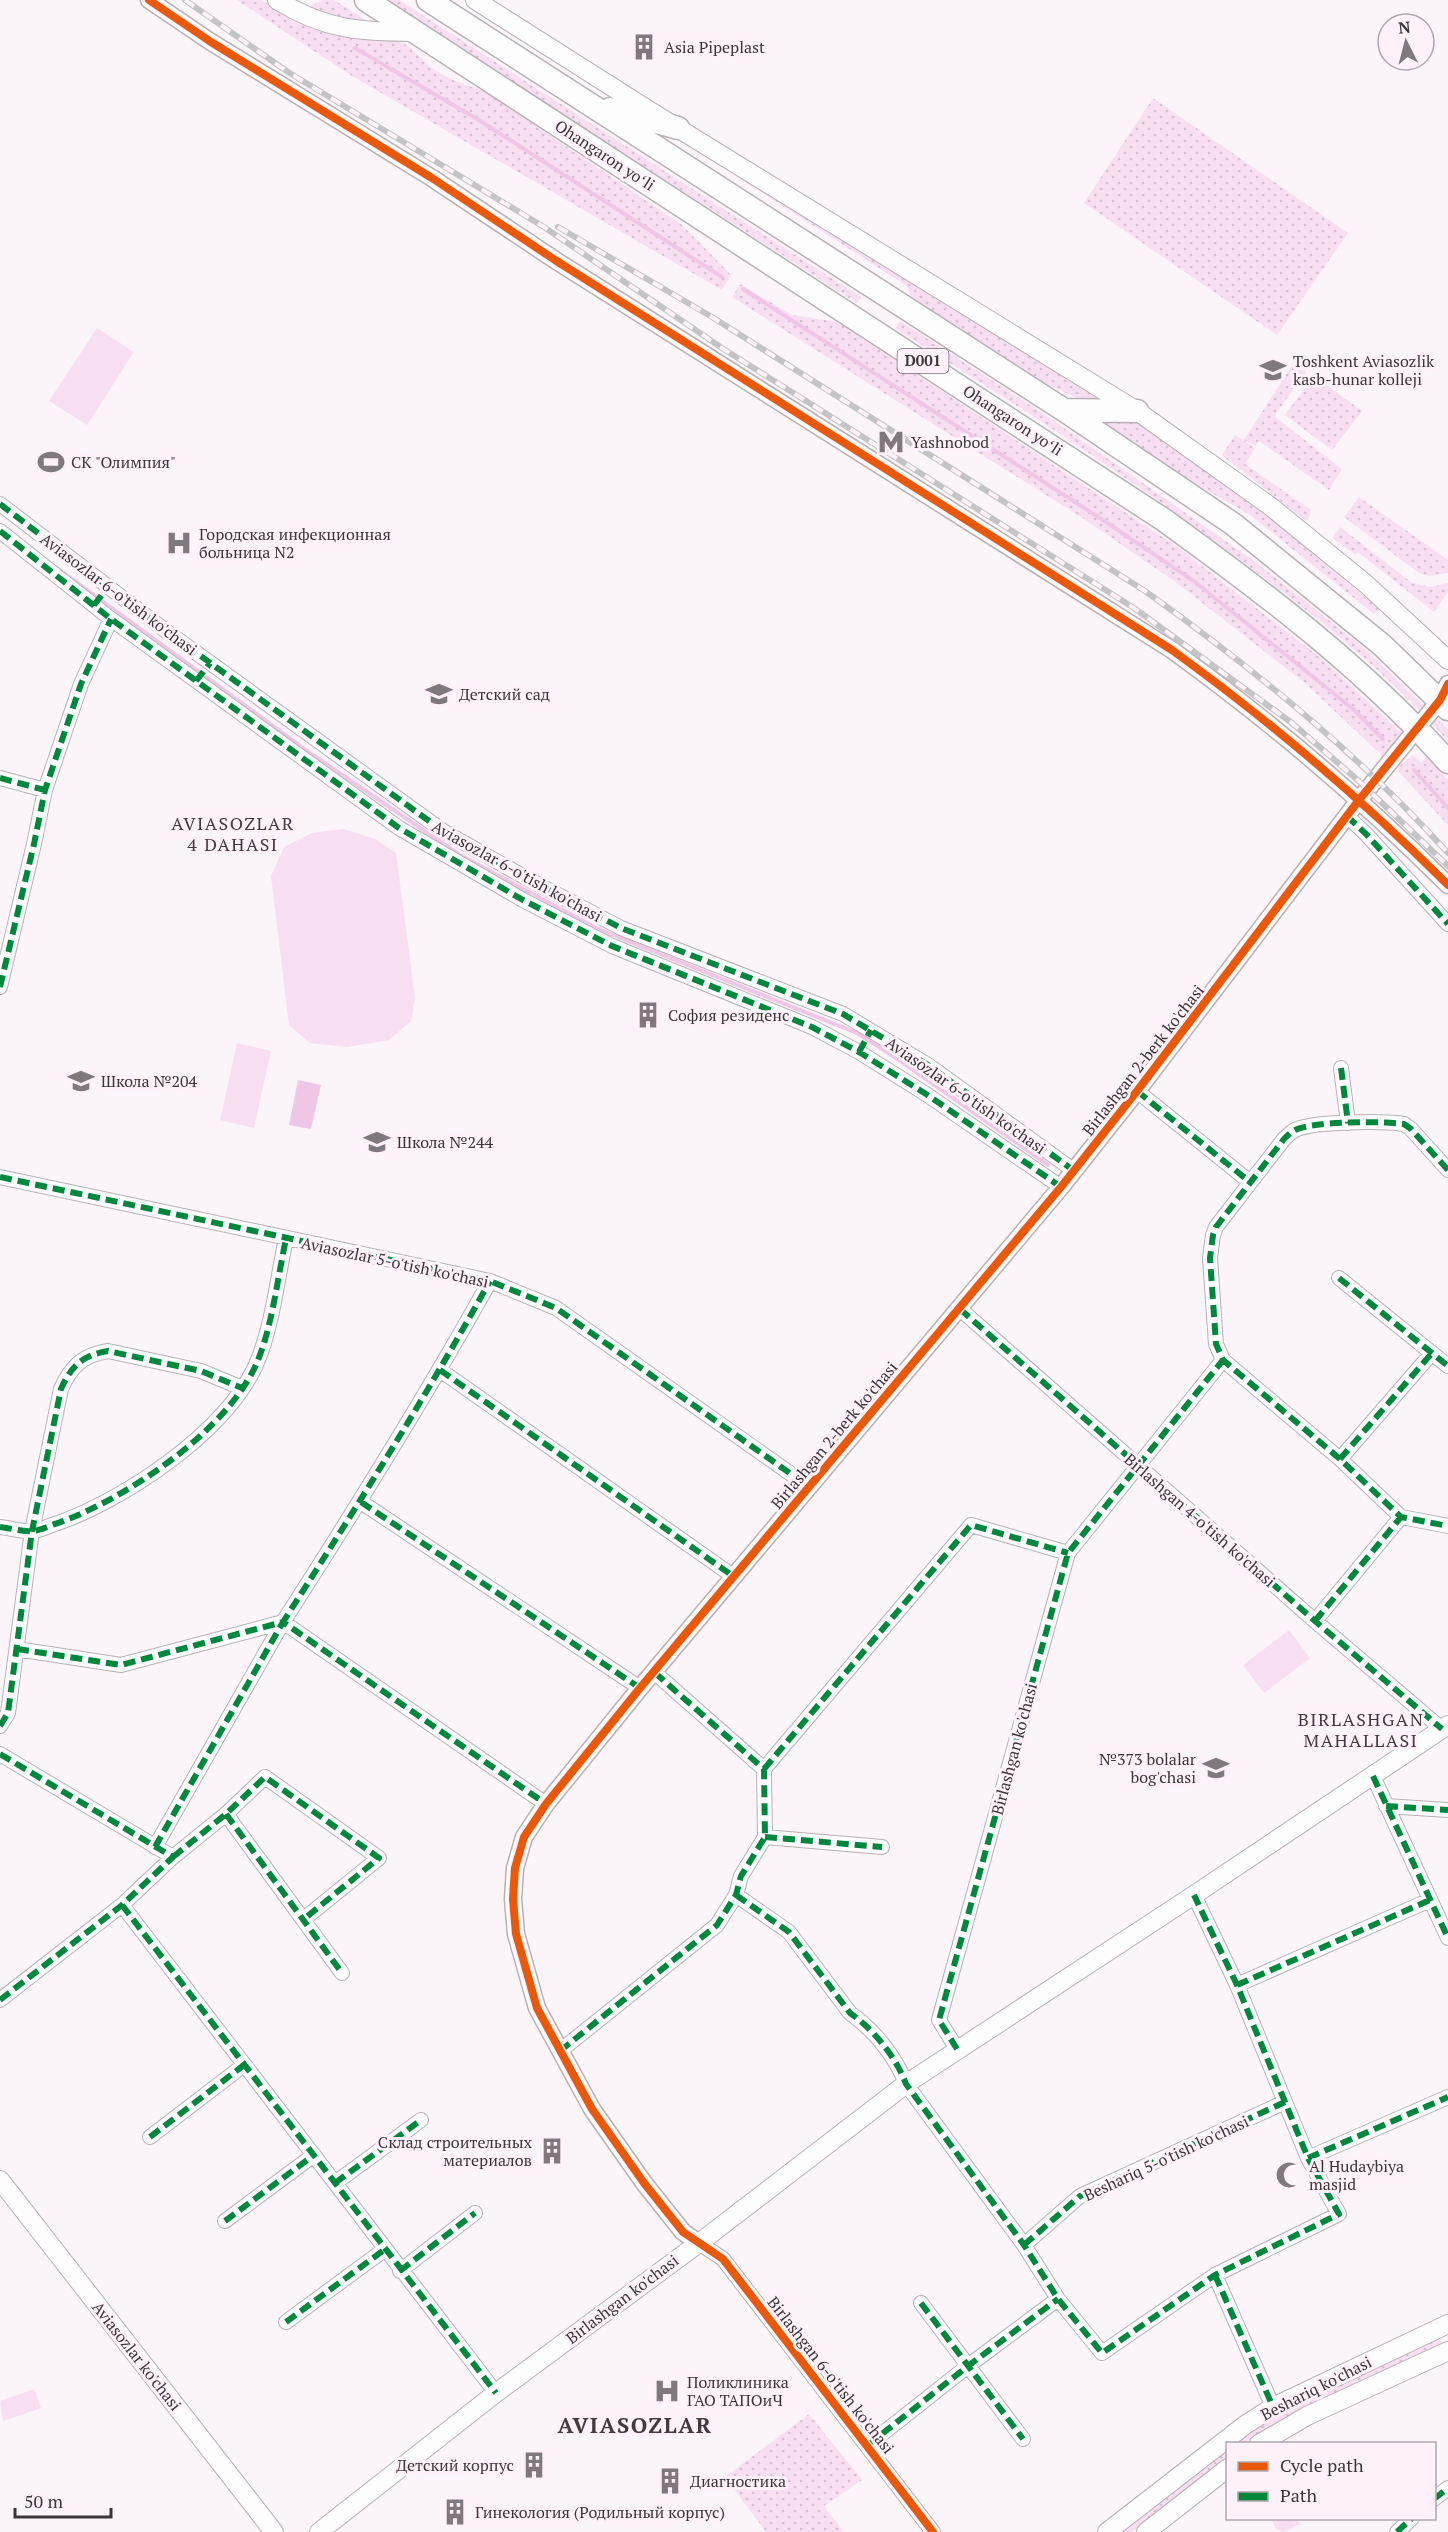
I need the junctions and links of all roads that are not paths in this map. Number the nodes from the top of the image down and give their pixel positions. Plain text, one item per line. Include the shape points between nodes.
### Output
1 (149, 0) edge
2 (278, 0) edge
3 (366, 0) edge
4 (428, 0) edge
5 (476, 0) edge
6 (416, 32) junction
7 (587, 102) junction
8 (678, 128) junction
9 (893, 300) junction
10 (890, 340) junction
11 (1064, 410) junction
12 (1137, 411) junction
13 (0, 504) edge
14 (0, 531) edge
15 (106, 589) junction
16 (95, 604) junction
17 (111, 619) junction
18 (1448, 660) edge
19 (202, 673) junction
20 (1445, 698) edge
21 (1418, 728) junction
22 (1448, 762) edge
23 (0, 778) edge
24 (45, 789) junction
25 (1359, 800) junction
26 (1347, 816) junction
27 (470, 860) junction
28 (1448, 885) edge
29 (1448, 924) edge
30 (0, 987) edge
31 (866, 1040) junction
32 (1341, 1068) dead end
33 (1137, 1091) junction
34 (1348, 1123) junction
35 (1073, 1170) junction
36 (1448, 1170) edge
37 (0, 1177) edge
38 (1250, 1182) junction
39 (1060, 1187) junction
40 (286, 1239) junction
41 (1340, 1278) dead end
42 (490, 1281) junction
43 (960, 1309) junction
44 (1432, 1353) junction
45 (1223, 1360) junction
46 (1448, 1366) edge
47 (440, 1370) junction
48 (242, 1388) junction
49 (1340, 1459) junction
50 (1137, 1465) junction
51 (808, 1486) junction
52 (361, 1502) junction
53 (1401, 1517) junction
54 (1448, 1526) edge
55 (0, 1527) edge
56 (32, 1532) junction
57 (1068, 1553) junction
58 (733, 1576) junction
59 (1315, 1621) junction
60 (283, 1622) junction
61 (17, 1650) junction
62 (654, 1672) junction
63 (640, 1688) junction
64 (0, 1726) edge
65 (1445, 1727) edge
66 (0, 1754) edge
67 (764, 1769) junction
68 (1373, 1776) junction
69 (546, 1804) junction
70 (1386, 1806) junction
71 (1448, 1810) edge
72 (226, 1814) junction
73 (765, 1837) junction
74 (155, 1846) junction
75 (882, 1847) dead end
76 (173, 1857) junction
77 (736, 1895) junction
78 (1194, 1895) junction
79 (1430, 1900) junction
80 (122, 1905) junction
81 (304, 1919) junction
82 (1448, 1938) edge
83 (342, 1973) dead end
84 (1237, 1985) junction
85 (0, 2000) edge
86 (957, 2049) junction
87 (560, 2051) junction
88 (244, 2065) junction
89 (906, 2084) junction
90 (1448, 2097) edge
91 (1285, 2102) junction
92 (422, 2120) dead end
93 (150, 2137) dead end
94 (314, 2155) junction
95 (1308, 2158) junction
96 (0, 2180) edge
97 (335, 2183) junction
98 (475, 2212) dead end
99 (225, 2221) dead end
100 (699, 2243) junction
101 (1024, 2245) junction
102 (384, 2250) junction
103 (400, 2271) junction
104 (1215, 2275) junction
105 (1058, 2299) junction
106 (921, 2303) dead end
107 (286, 2322) dead end
108 (1448, 2324) edge
109 (1448, 2351) edge
110 (968, 2366) junction
111 (496, 2394) junction
112 (1272, 2407) junction
113 (1023, 2439) dead end
114 (1262, 2442) edge
115 (868, 2445) junction
116 (1226, 2469) edge
117 (1448, 2488) edge
118 (1436, 2497) edge
119 (1410, 2520) edge
120 (274, 2532) edge
121 (319, 2532) edge
122 (933, 2532) edge
123 (1107, 2532) edge
124 (1146, 2532) edge
125 (1397, 2532) edge

1 - 25 street via 1172,650
2 - 6 main road via 302,15 338,27 368,32
3 - 6 highway, Ohangaron yoʻli / D001
4 - 7 highway, D001
5 - 8 main road
6 - 10 highway, Ohangaron yoʻli / D001
7 - 8 highway
7 - 9 highway, D001
8 - 12 main road
9 - 10 highway via 882,307 878,316
9 - 11 highway, D001
10 - 21 highway, Ohangaron yoʻli / D001 via 1091,471 1243,577 1345,659
11 - 12 highway
11 - 20 highway, D001 via 1233,524
12 - 18 main road via 1270,506 1366,584
13 - 15 street, Aviasozlar 6-o'tish ko'chasi
14 - 16 street, Aviasozlar 6-o'tish ko'chasi
15 - 16 street
15 - 19 street, Aviasozlar 6-o'tish ko'chasi
16 - 17 street, Aviasozlar 6-o'tish ko'chasi
17 - 19 street, Aviasozlar 6-o'tish ko'chasi
17 - 24 street via 81,684
19 - 27 street, Aviasozlar 6-o'tish ko'chasi via 415,813
19 - 27 street, Aviasozlar 6-o'tish ko'chasi via 399,828
20 - 21 street, Birlashgan 2-berk ko'chasi
21 - 22 highway, Ohangaron yoʻli / D001
21 - 25 street, Birlashgan 2-berk ko'chasi
23 - 24 street
24 - 30 street
25 - 26 street, Birlashgan 2-berk ko'chasi
25 - 28 street
26 - 29 street
26 - 33 street, Birlashgan 2-berk ko'chasi
27 - 31 street, Aviasozlar 6-o'tish ko'chasi via 612,946 812,1027
27 - 31 street, Aviasozlar 6-o'tish ko'chasi via 621,928 843,1014
31 - 35 street, Aviasozlar 6-o'tish ko'chasi via 928,1065
31 - 39 street, Aviasozlar 6-o'tish ko'chasi via 926,1094
32 - 34 street
33 - 35 street, Birlashgan 2-berk ko'chasi
33 - 38 street
34 - 36 street via 1404,1124
34 - 38 street via 1293,1130
35 - 39 street, Birlashgan 2-berk ko'chasi
37 - 40 street, Aviasozlar 5-o'tish ko'chasi
38 - 45 street via 1216,1227 1211,1242 1216,1344
39 - 43 street, Birlashgan 2-berk ko'chasi
40 - 42 street, Aviasozlar 5-o'tish ko'chasi
40 - 48 street via 262,1348
41 - 44 street
42 - 47 street
42 - 51 street, Aviasozlar 5-o'tish ko'chasi via 556,1308
43 - 50 street, Birlashgan 4-o'tish ko'chasi
43 - 51 street, Birlashgan 2-berk ko'chasi
44 - 46 street
44 - 49 street
45 - 49 street
45 - 50 street, Birlashgan ko'chasi
47 - 52 street
47 - 58 street
48 - 56 street via 192,1443 150,1476 83,1514
48 - 56 street via 201,1371 108,1351 79,1361 67,1373 61,1389
49 - 53 street
50 - 57 street, Birlashgan ko'chasi
50 - 59 street, Birlashgan 4-o'tish ko'chasi
51 - 58 street, Birlashgan 2-berk ko'chasi
52 - 60 street
52 - 63 street
53 - 54 street
53 - 59 street
55 - 56 street
56 - 61 street
57 - 67 street via 971,1525
57 - 86 street, Birlashgan ko'chasi via 939,2020
58 - 62 street, Birlashgan 2-berk ko'chasi
59 - 65 street, Birlashgan 4-o'tish ko'chasi
60 - 61 street via 121,1665
60 - 69 street
60 - 74 street
61 - 64 street via 8,1713
62 - 63 street, Birlashgan 2-berk ko'chasi
62 - 67 street
63 - 69 street, Birlashgan 2-berk ko'chasi
65 - 68 main road, Birlashgan ko'chasi
66 - 74 street
67 - 73 street
68 - 70 street
68 - 78 main road, Birlashgan ko'chasi
69 - 87 street, Birlashgan 2-berk ko'chasi via 518,1853 513,1899 516,1934 534,1998
70 - 71 street
70 - 79 street
72 - 76 street
72 - 81 street
72 - 81 street via 265,1777 379,1858
73 - 75 street
73 - 77 street via 741,1876
74 - 76 street
76 - 80 street
77 - 87 street via 717,1925
77 - 89 street via 789,1932 850,2013 899,2065
78 - 84 street
78 - 86 main road, Birlashgan ko'chasi
79 - 82 street
79 - 84 street
80 - 85 street
80 - 88 street
81 - 83 street
84 - 91 street
86 - 89 main road, Birlashgan ko'chasi
87 - 100 street, Birlashgan 2-berk ko'chasi via 592,2109 644,2183 683,2232
88 - 93 street
88 - 94 street
89 - 100 main road, Birlashgan ko'chasi
89 - 101 street
90 - 95 street
91 - 95 street
91 - 101 street, Beshariq 5-o'tish ko'chasi via 1080,2196
92 - 97 street
94 - 97 street
94 - 99 street
95 - 104 street via 1339,2214
96 - 120 main road, Aviasozlar ko'chasi
97 - 102 street
98 - 103 street
100 - 111 main road, Birlashgan ko'chasi
100 - 115 street, Birlashgan 6-o'tish ko'chasi via 723,2259
101 - 105 street
102 - 103 street
102 - 107 street
103 - 111 street
104 - 105 street via 1102,2353
104 - 112 street
105 - 110 street
106 - 110 street
108 - 112 main road, Beshariq ko'chasi
109 - 114 main road, Beshariq ko'chasi via 1307,2416
110 - 113 street
110 - 115 street
111 - 121 main road, Birlashgan ko'chasi
112 - 123 main road, Beshariq ko'chasi
115 - 122 street, Birlashgan 6-o'tish ko'chasi
116 - 124 main road
117 - 118 street
119 - 125 street

